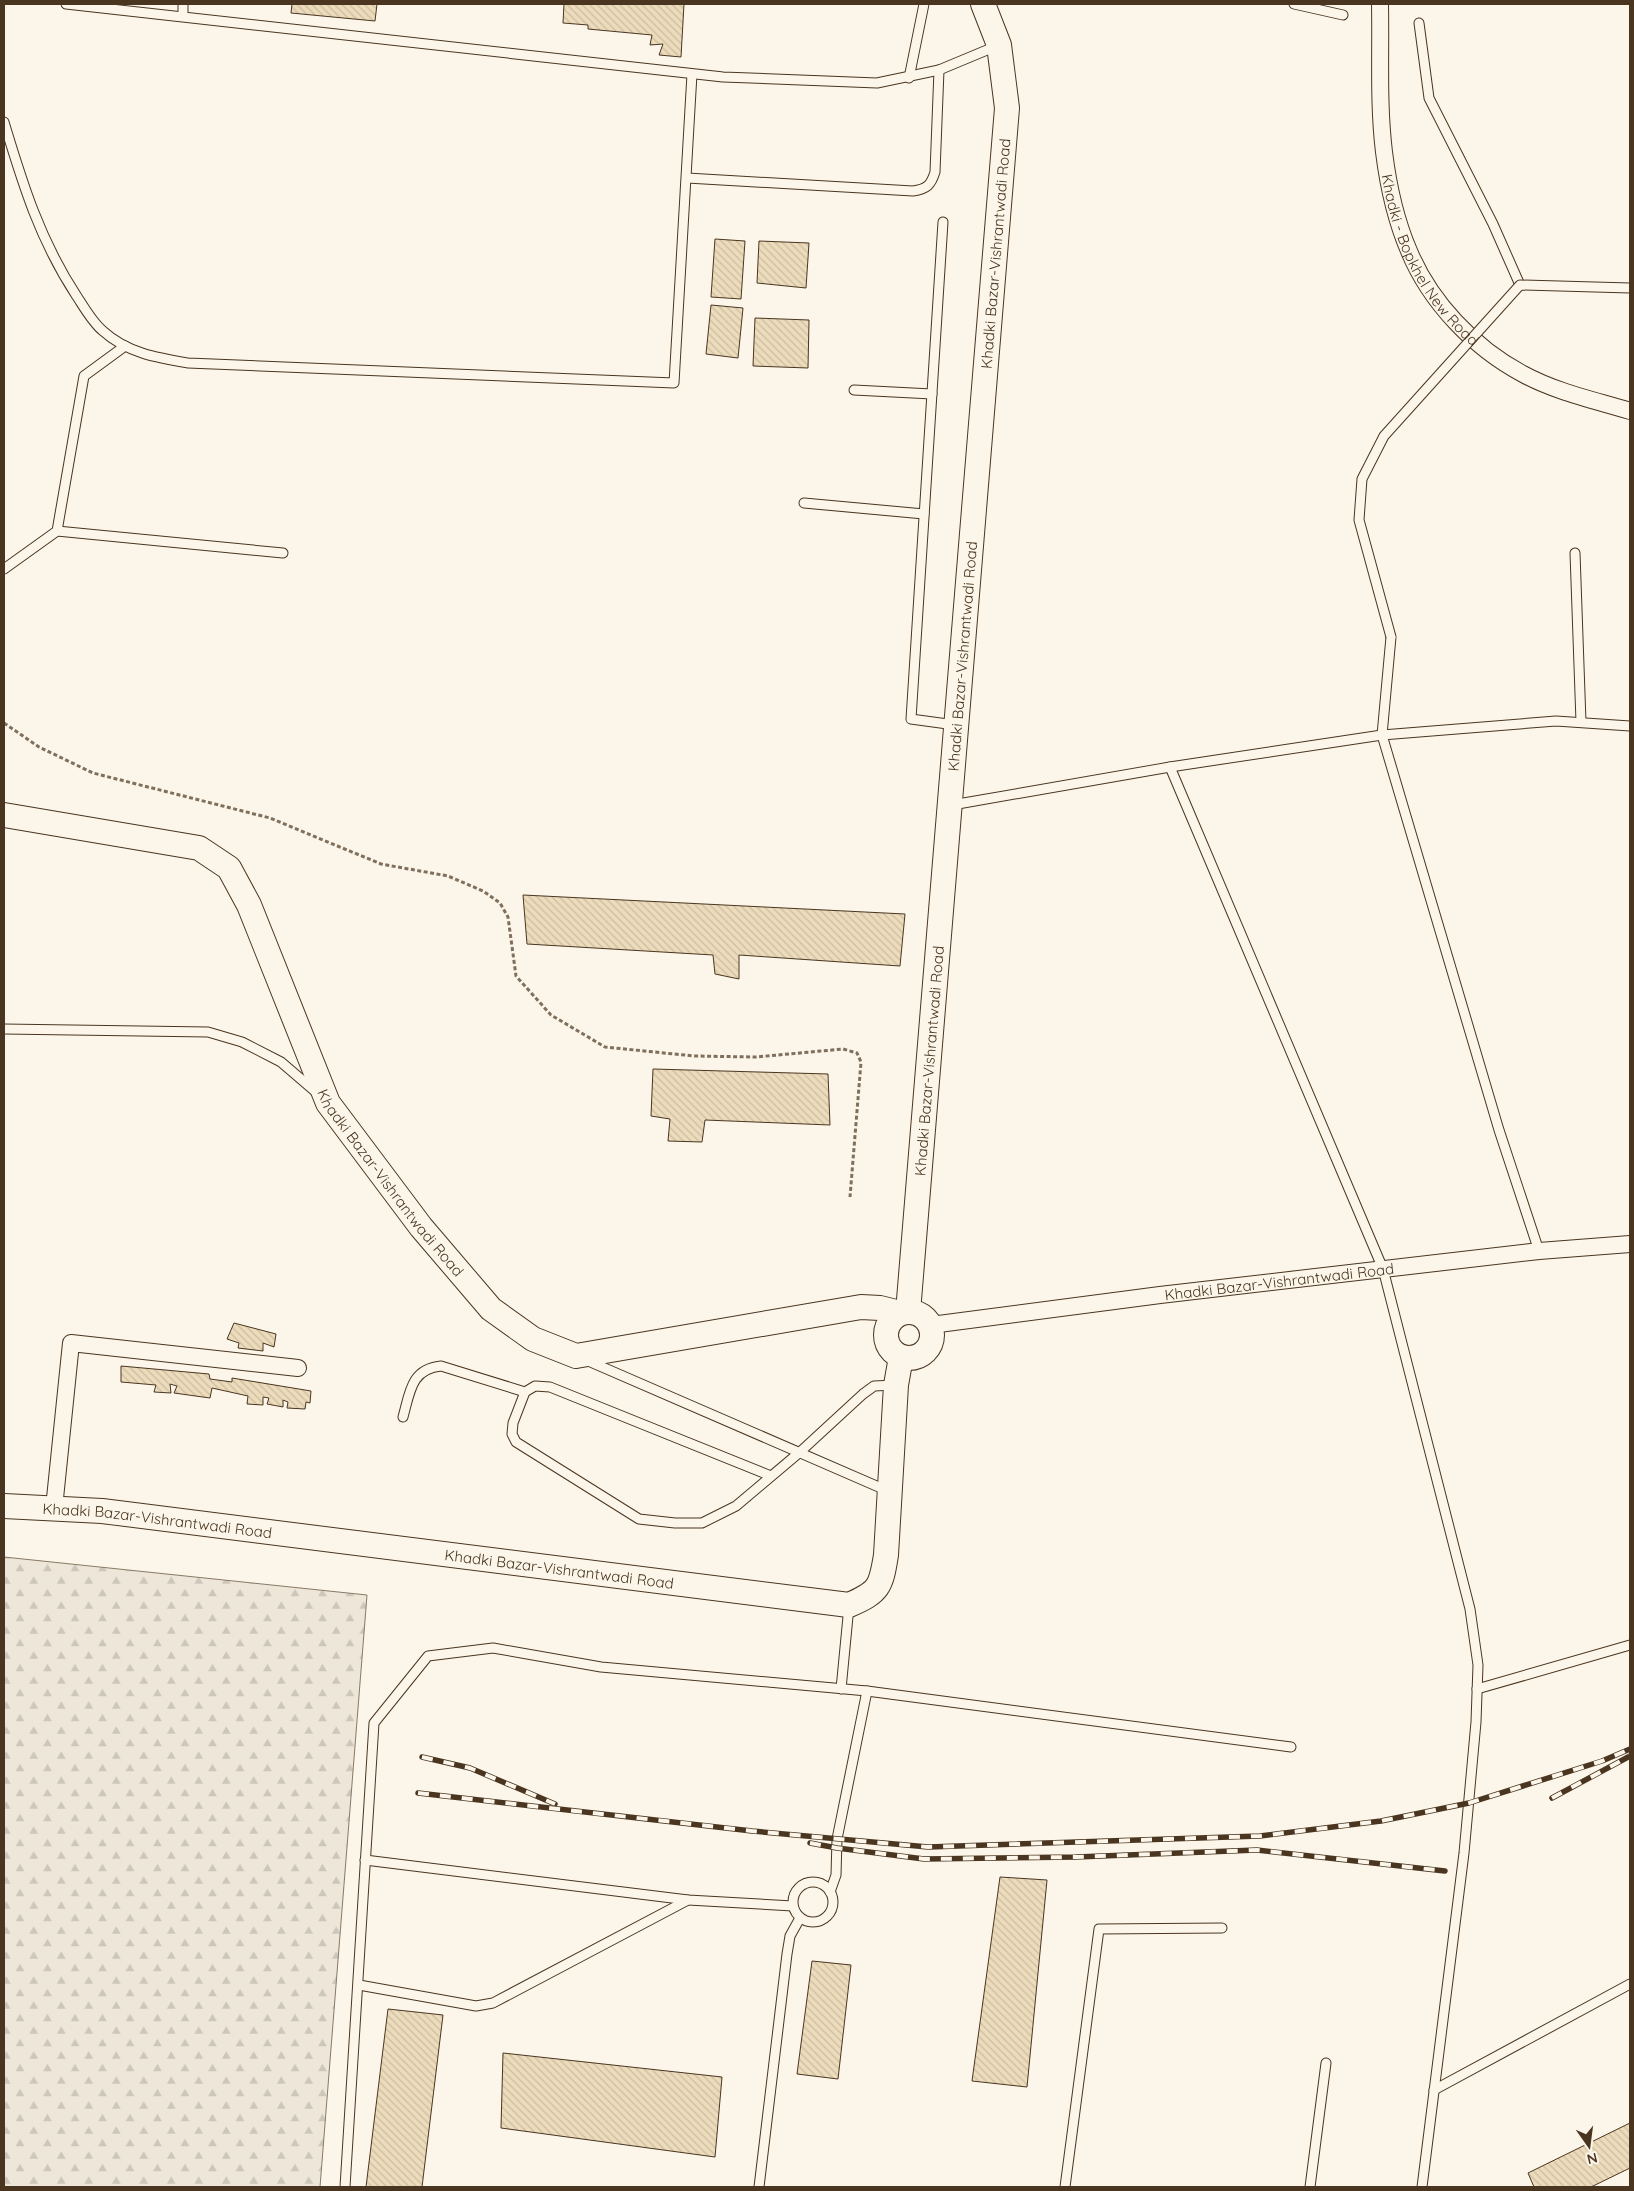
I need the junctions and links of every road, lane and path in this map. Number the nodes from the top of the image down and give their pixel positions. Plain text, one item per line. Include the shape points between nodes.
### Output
1 (66, 4) edge
2 (183, 4) edge
3 (924, 4) edge
4 (983, 4) edge
5 (1294, 4) edge
6 (1380, 4) edge
7 (1343, 15) dead end
8 (183, 16) junction
9 (1419, 23) dead end
10 (999, 45) junction
11 (939, 70) junction
12 (692, 74) junction
13 (909, 78) junction
14 (4, 122) edge
15 (687, 178) junction
16 (943, 222) dead end
17 (1520, 285) junction
18 (1630, 288) edge
19 (125, 346) junction
20 (854, 390) dead end
21 (932, 394) junction
22 (1630, 411) edge
23 (804, 503) dead end
24 (924, 514) junction
25 (57, 530) junction
26 (283, 553) dead end
27 (1575, 553) dead end
28 (4, 569) edge
29 (1581, 722) junction
30 (4, 723) edge
31 (958, 725) junction
32 (1630, 726) edge
33 (1382, 735) junction
34 (1170, 768) junction
35 (951, 805) junction
36 (4, 815) edge
37 (4, 1029) edge
38 (328, 1103) junction
39 (850, 1197) dead end
40 (1630, 1244) edge
41 (1538, 1251) junction
42 (1383, 1270) junction
43 (904, 1313) junction
44 (931, 1325) junction
45 (576, 1356) junction
46 (901, 1357) junction
47 (298, 1368) dead end
48 (896, 1385) junction
49 (525, 1392) junction
50 (403, 1417) dead end
51 (800, 1452) junction
52 (771, 1476) junction
53 (890, 1492) junction
54 (4, 1506) edge
55 (54, 1508) junction
56 (849, 1605) junction
57 (1630, 1644) edge
58 (841, 1689) junction
59 (1477, 1689) junction
60 (868, 1691) junction
61 (1291, 1747) dead end
62 (365, 1860) junction
63 (830, 1892) junction
64 (688, 1900) junction
65 (793, 1906) junction
66 (800, 1918) junction
67 (1222, 1928) dead end
68 (1630, 1984) edge
69 (359, 1985) junction
70 (1326, 2063) dead end
71 (1434, 2090) junction
72 (345, 2187) edge
73 (759, 2187) edge
74 (1065, 2187) edge
75 (1310, 2187) edge
76 (1422, 2187) edge

1 - 8 lane
2 - 8 lane
3 - 13 lane
4 - 10 street, Khadki Bazar-Vishrantwadi Road
5 - 7 lane
6 - 22 street, Khadki - Bopkhel New Road via 1384,152 1396,212 1409,252 1432,294 1484,349 1523,374 1560,390
8 - 12 lane
9 - 17 lane via 1429,98
10 - 11 lane
10 - 31 street, Khadki Bazar-Vishrantwadi Road via 1007,108
11 - 13 lane
11 - 15 lane via 935,172 931,184 922,190
12 - 13 lane via 877,83
12 - 15 lane
14 - 19 lane via 20,176 56,264 103,331
15 - 19 lane via 674,383 188,363 152,357
16 - 21 lane
17 - 18 lane, bridge
17 - 33 lane, bridge via 1384,436 1362,479 1359,520 1391,637
19 - 25 lane via 84,376
20 - 21 lane
21 - 24 lane
23 - 24 lane
24 - 31 lane via 911,719
25 - 26 lane
25 - 28 lane
27 - 29 lane
29 - 32 lane
29 - 33 lane via 1556,721
30 - 39 path via 39,747 93,773 270,818 381,864 448,876 483,891 500,903 508,917 516,976 551,1015 605,1047 694,1056 756,1057 843,1049 857,1053 862,1062
31 - 35 street, Khadki Bazar-Vishrantwadi Road
33 - 34 lane
33 - 41 lane via 1496,1121
34 - 35 lane
34 - 42 lane
35 - 43 street, Khadki Bazar-Vishrantwadi Road
36 - 38 street, Khadki Bazar-Vishrantwadi Road via 200,848 229,868 249,905
37 - 38 lane via 208,1032 242,1042 281,1062
38 - 45 street, Khadki Bazar-Vishrantwadi Road via 421,1228 491,1309 533,1339
40 - 41 street, Khadki Bazar-Vishrantwadi Road
41 - 42 street, Khadki Bazar-Vishrantwadi Road
42 - 44 street, Khadki Bazar-Vishrantwadi Road
42 - 59 lane via 1470,1609 1478,1665
43 - 44 street via 917,1313
43 - 45 street via 861,1307
43 - 46 street via 893,1319 886,1336 893,1352
44 - 46 street via 933,1334 926,1351 919,1356
45 - 51 lane
46 - 48 street
47 - 55 street via 71,1343
48 - 51 lane via 874,1386
48 - 53 street
49 - 50 lane via 441,1366 428,1367 417,1376
49 - 52 lane via 535,1386 550,1387
49 - 52 lane via 513,1424 512,1434 516,1442 639,1518 702,1523 736,1506
51 - 52 lane
51 - 53 lane
53 - 56 street via 882,1582 869,1597
54 - 55 street, Khadki Bazar-Vishrantwadi Road
55 - 56 street, Khadki Bazar-Vishrantwadi Road via 102,1510
56 - 58 lane
57 - 59 lane
58 - 60 lane
58 - 62 lane via 601,1667 493,1648 428,1656 374,1723
59 - 71 lane via 1464,1853
60 - 61 lane
60 - 63 lane via 837,1839 836,1875
62 - 64 lane
62 - 69 lane
63 - 65 lane via 818,1883 802,1885 796,1890
63 - 66 lane via 833,1899 829,1914 815,1922
64 - 65 lane
64 - 69 lane via 493,2003 476,2006
65 - 66 lane
66 - 73 lane via 790,1936 787,1954
67 - 74 lane via 1099,1929
68 - 71 lane
69 - 72 lane
70 - 75 lane
71 - 76 lane

